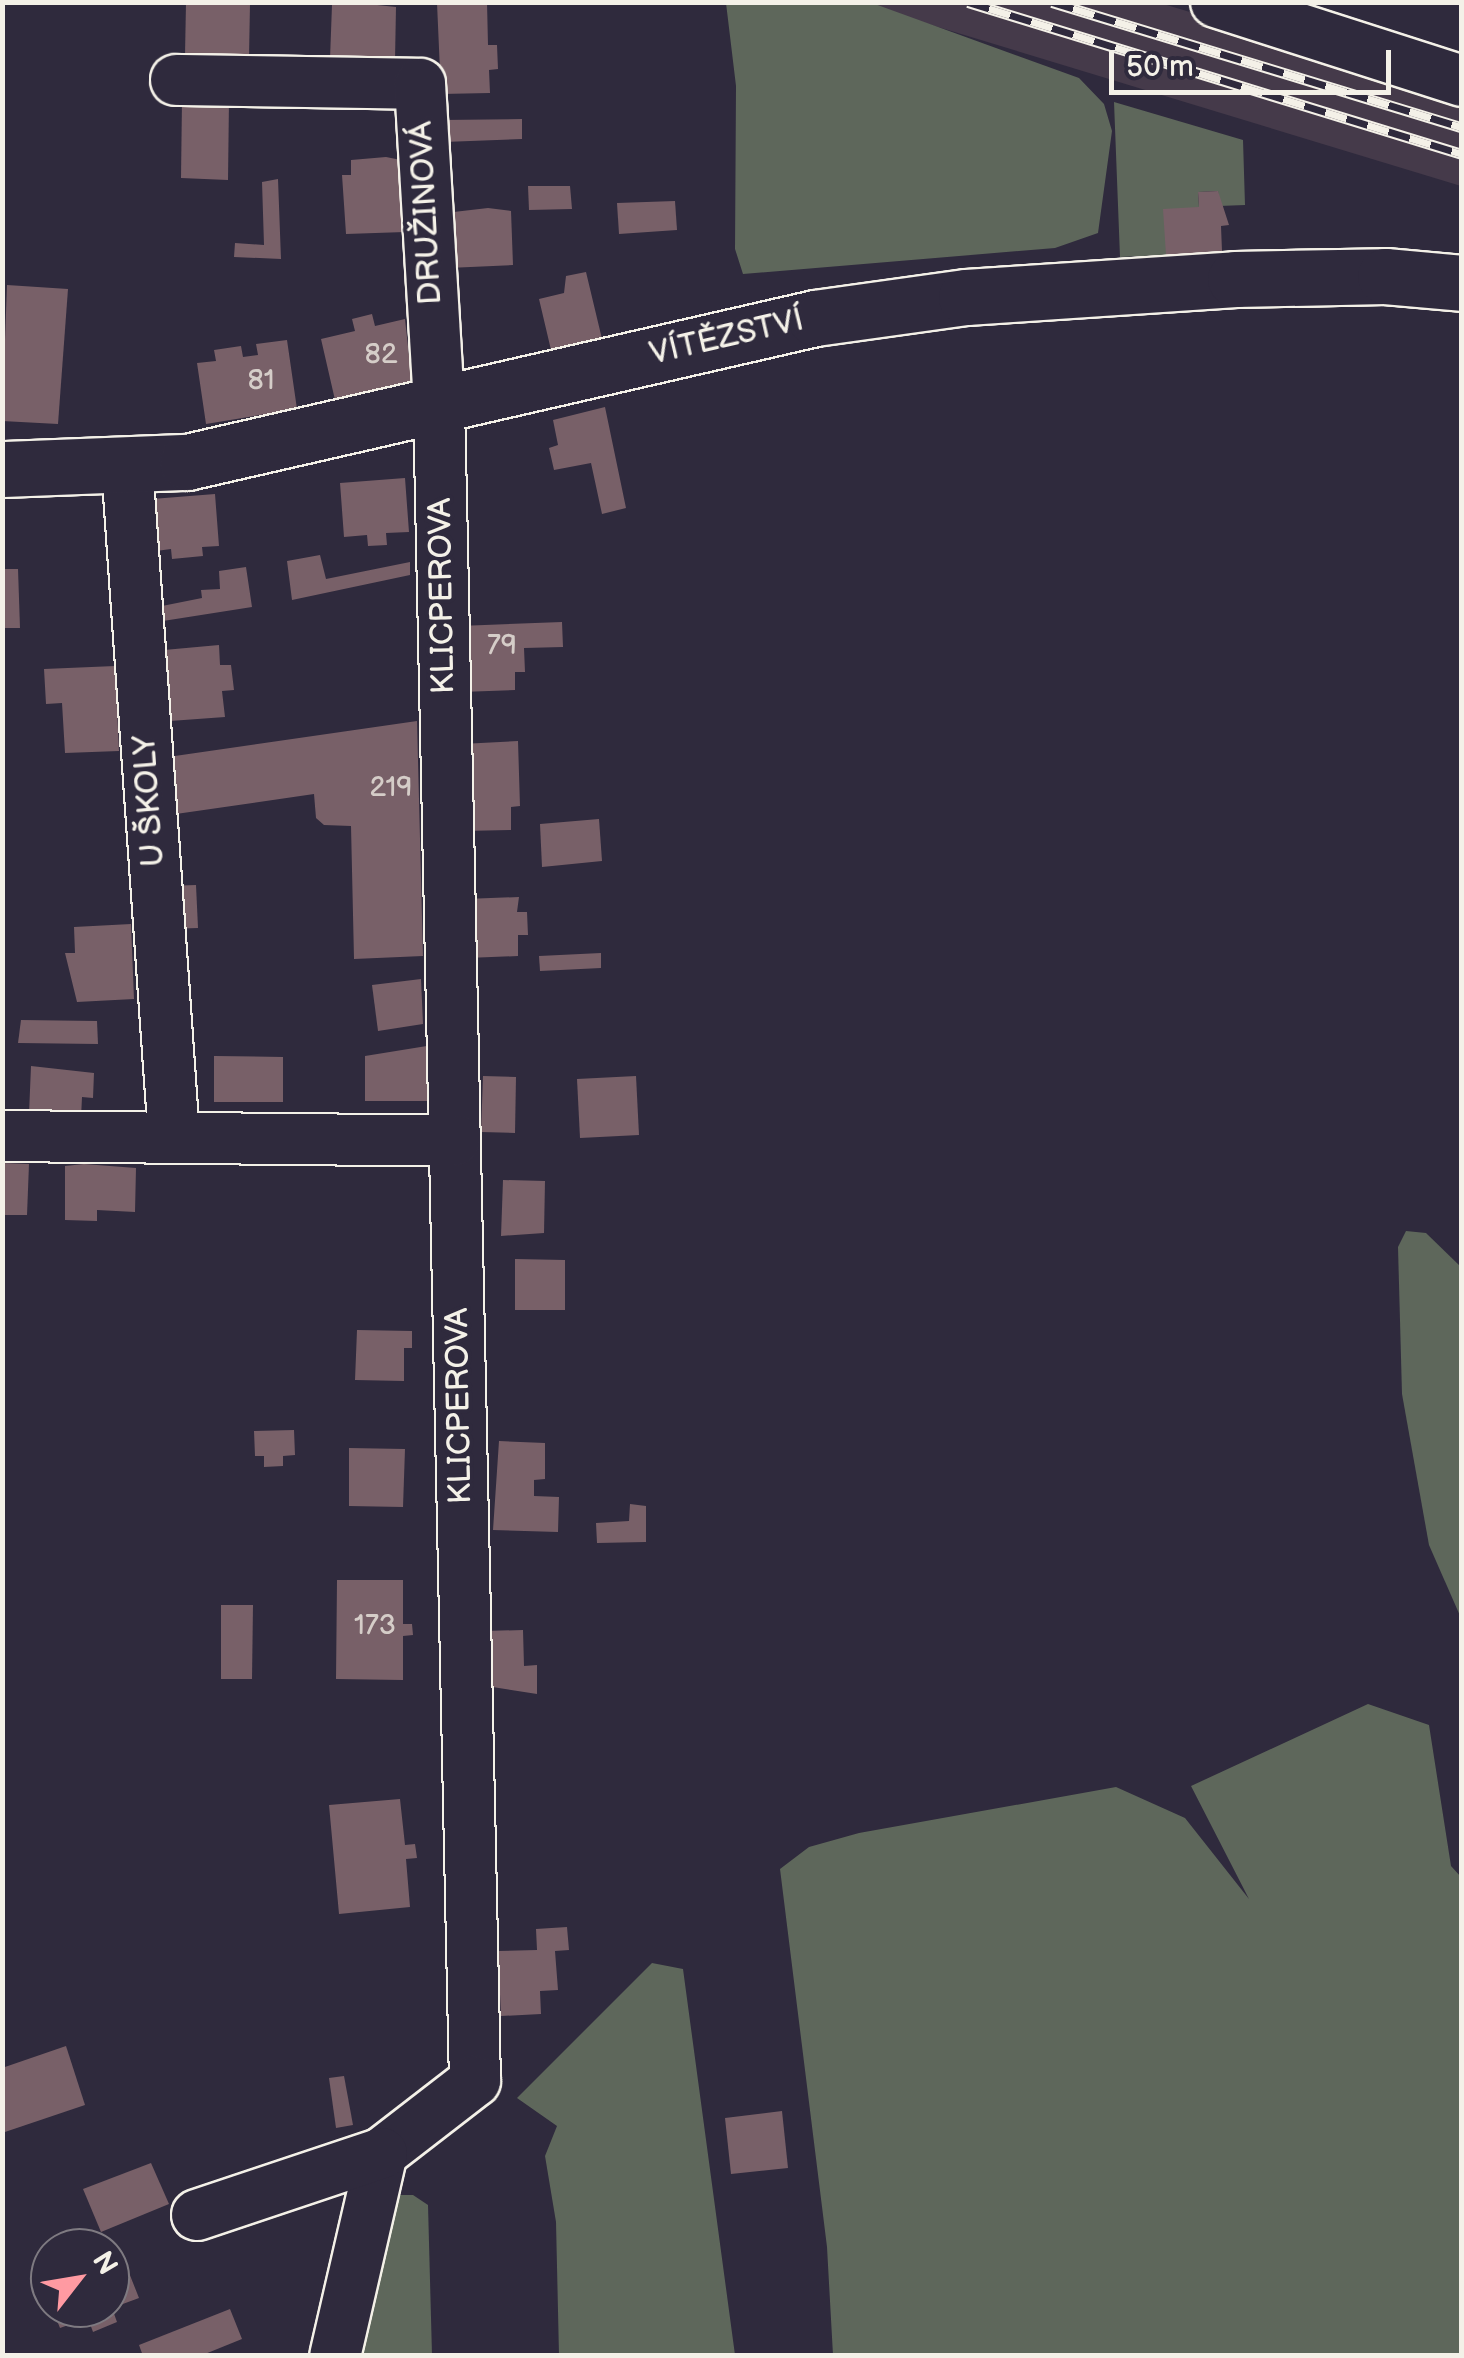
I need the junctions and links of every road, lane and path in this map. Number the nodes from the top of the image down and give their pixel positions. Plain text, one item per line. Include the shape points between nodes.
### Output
1 (1216, 2) edge
2 (176, 80) dead end
3 (1462, 80) edge
4 (1462, 282) edge
5 (438, 406) junction
6 (126, 464) junction
7 (2, 469) edge
8 (2, 1136) edge
9 (174, 1137) junction
10 (455, 1142) junction
11 (382, 2153) junction
12 (197, 2215) dead end
13 (336, 2356) edge

1 - 3 street
2 - 5 street, DRUŽINOVÁ via 420,84
4 - 5 main road, VÍTĚZSTVÍ via 1235,279 966,297 814,318
5 - 6 main road, VÍTĚZSTVÍ via 187,462
5 - 10 street, KLICPEROVA
6 - 7 main road, VÍTĚZSTVÍ
6 - 9 street, U ŠKOLY
8 - 9 street
9 - 10 street
10 - 11 street, KLICPEROVA via 475,2080
11 - 12 street
11 - 13 street

